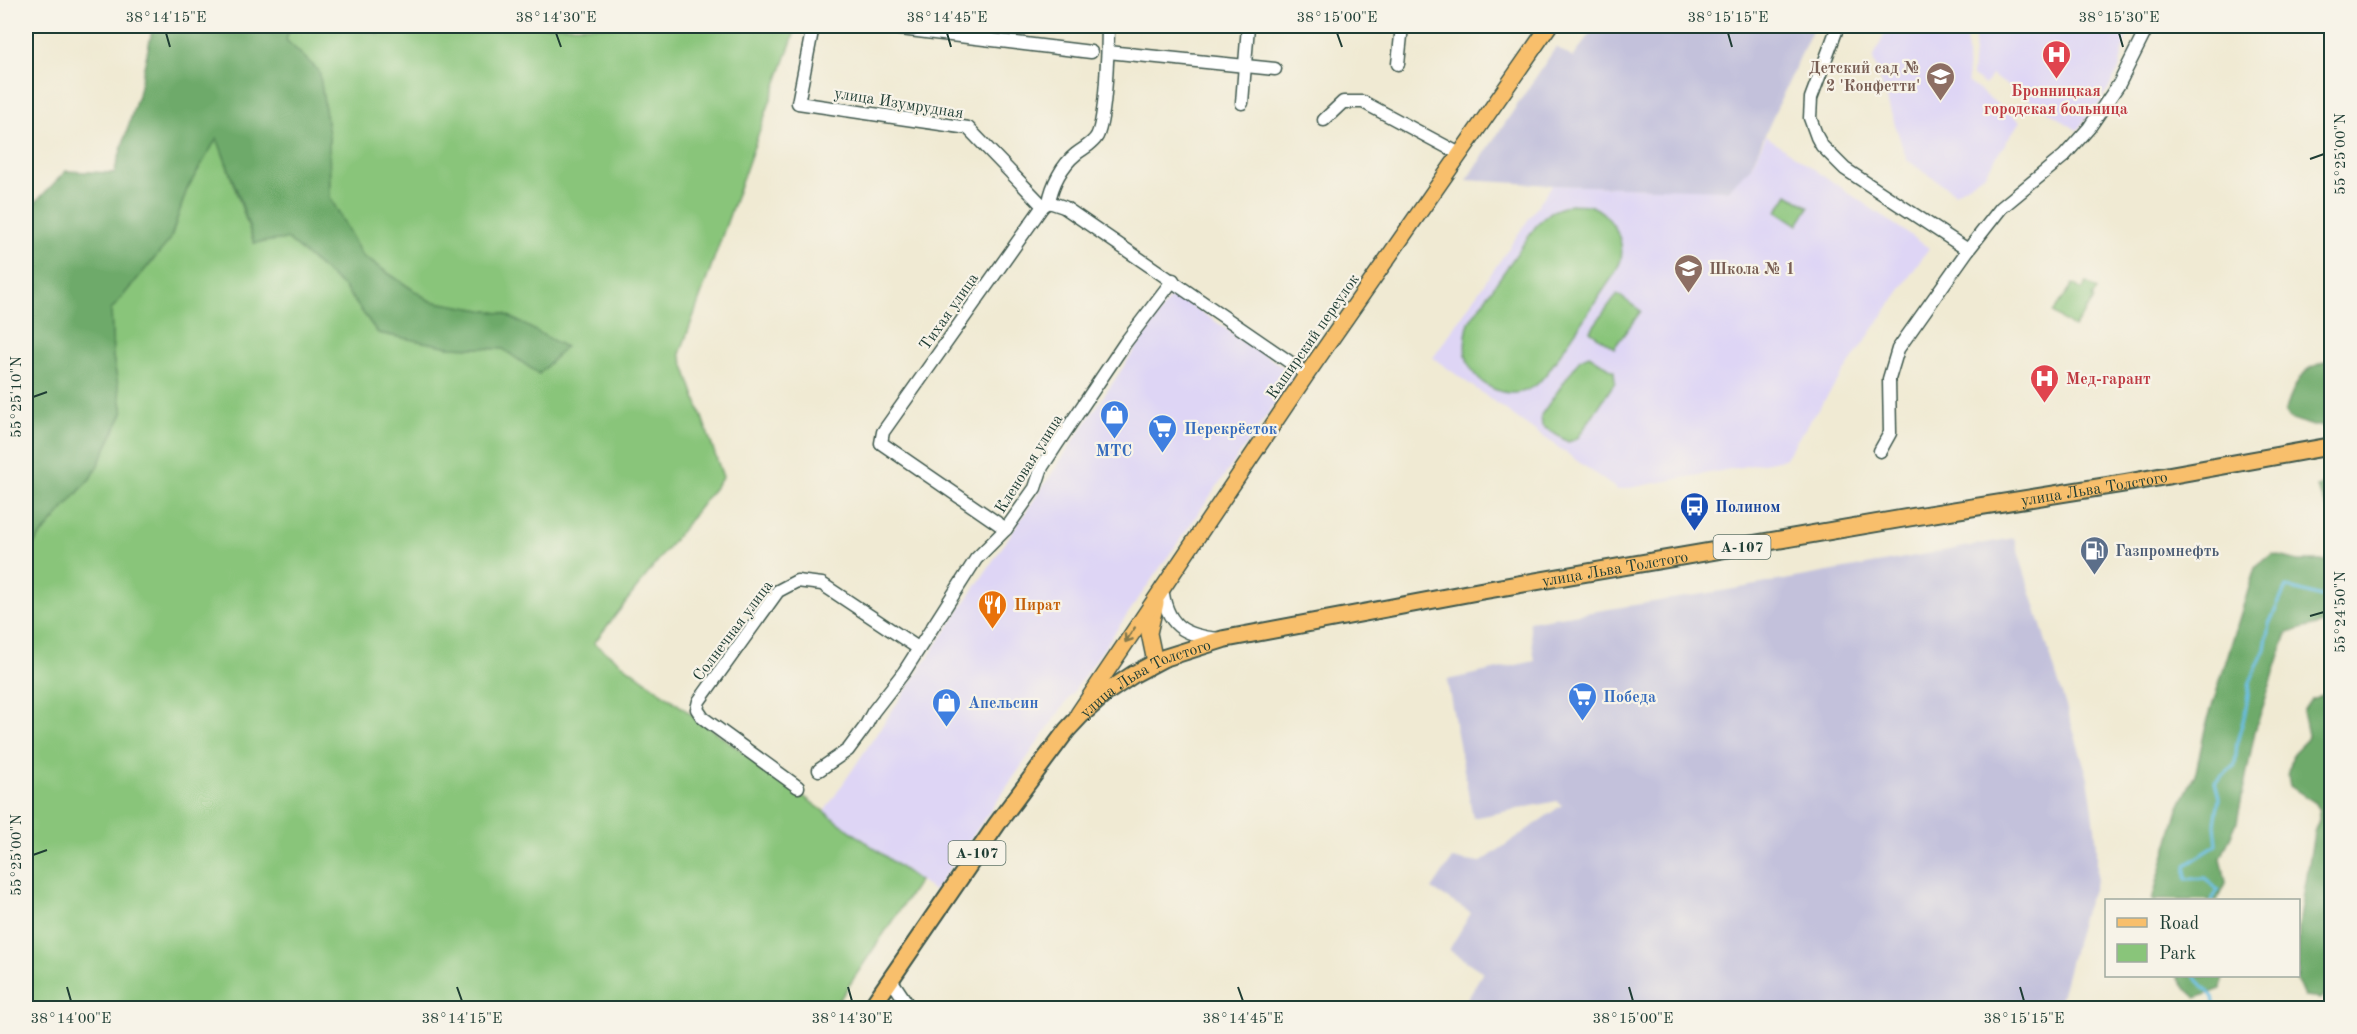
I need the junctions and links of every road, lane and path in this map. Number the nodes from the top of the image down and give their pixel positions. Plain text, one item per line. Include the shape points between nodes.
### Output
1 (813, 26) edge
2 (876, 26) edge
3 (1108, 26) edge
4 (1248, 26) edge
5 (1402, 26) edge
6 (1549, 26) edge
7 (1838, 26) edge
8 (2148, 26) edge
9 (1091, 52) dead end
10 (1108, 52) junction
11 (1398, 64) dead end
12 (1244, 65) junction
13 (1275, 69) dead end
14 (1242, 103) dead end
15 (1324, 120) dead end
16 (1460, 154) junction
17 (1046, 204) junction
18 (1968, 250) junction
19 (1173, 280) junction
20 (1307, 374) junction
21 (2331, 446) edge
22 (1880, 451) dead end
23 (1006, 530) junction
24 (1162, 587) junction
25 (1224, 639) junction
26 (918, 648) junction
27 (1155, 662) junction
28 (1067, 730) junction
29 (819, 770) dead end
30 (798, 787) dead end
31 (890, 978) junction
32 (871, 1008) edge
33 (910, 1008) edge

1 - 17 street, улица Изумрудная via 798,104 968,128
2 - 9 street
3 - 10 street
4 - 12 street
5 - 11 street
6 - 16 main road, Каширский переулок
7 - 18 street via 1810,98 1810,118 1822,146 1845,169
8 - 18 street via 2119,84 2089,128 2064,156 2001,208
10 - 12 street
10 - 17 street, Тихая улица via 1096,137 1064,166
12 - 13 street
12 - 14 street
15 - 16 street via 1343,102 1363,102
16 - 20 main road, Каширский переулок
17 - 19 street via 1064,207
17 - 23 street, Тихая улица via 883,432 881,443
18 - 22 street via 1898,349 1889,379 1890,433
19 - 20 street
19 - 23 street, Кленовая улица via 1057,444 1042,467 1035,488
20 - 24 main road, Каширский переулок
21 - 25 highway, улица Льва Толстого / А-107 via 1480,591
23 - 26 street, Кленовая улица via 976,559
24 - 25 street via 1166,608 1180,628 1207,638
24 - 27 main road via 1149,633
24 -> 28 main road, Каширский переулок
25 - 27 highway, улица Льва Толстого / А-107
26 - 29 street, Кленовая улица via 848,750
26 - 30 street, Солнечная улица via 822,584 796,581 778,591 697,709 703,718
27 - 28 highway, улица Льва Толстого / А-107 via 1107,692
28 - 31 highway, А-107
31 - 32 highway, А-107
31 - 33 street

